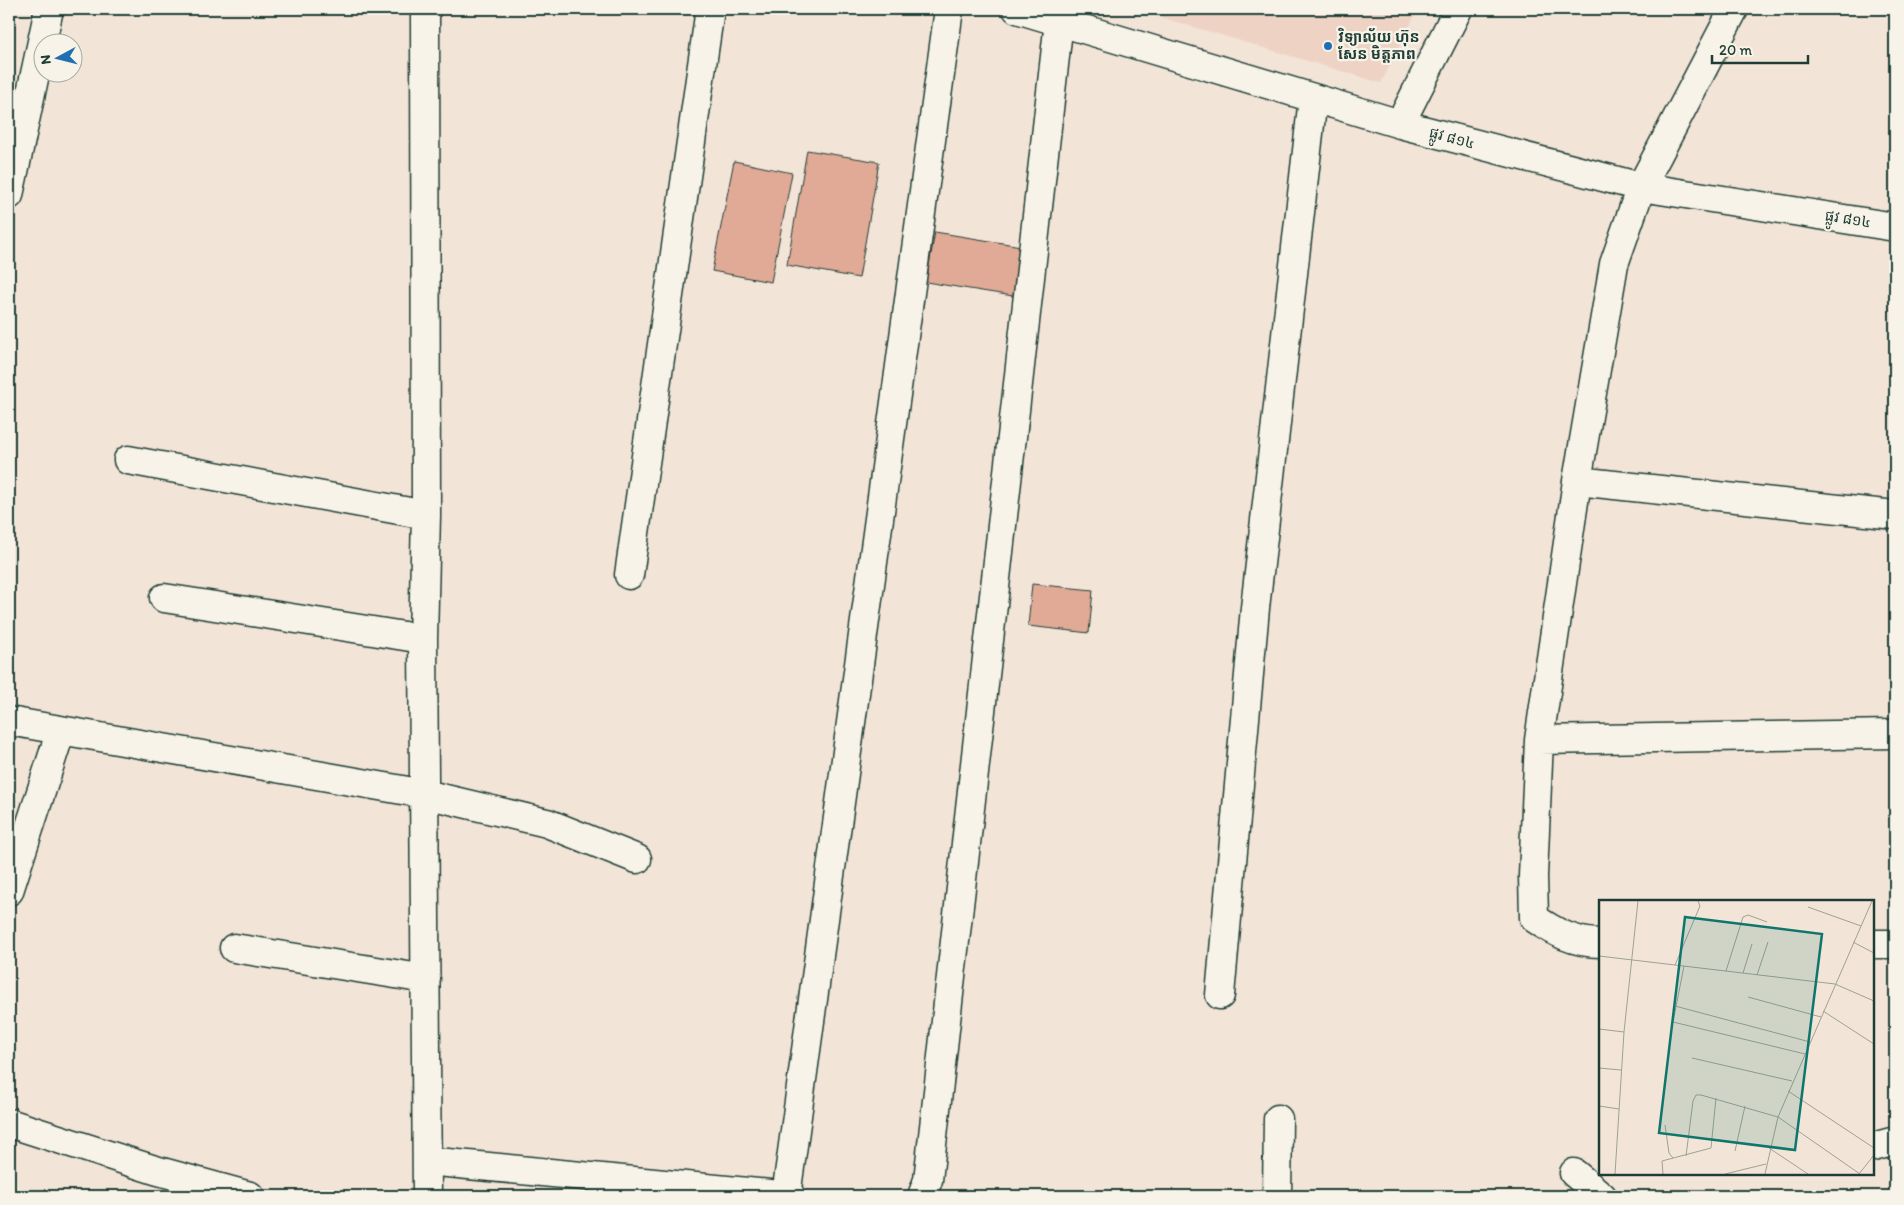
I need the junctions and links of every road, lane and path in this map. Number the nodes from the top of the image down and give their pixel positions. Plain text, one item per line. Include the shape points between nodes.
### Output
1 (49, 9) edge
2 (425, 9) edge
3 (710, 9) edge
4 (950, 9) edge
5 (1018, 9) edge
6 (1458, 9) edge
7 (1734, 9) edge
8 (1059, 21) junction
9 (1313, 98) junction
10 (1400, 124) junction
11 (1641, 187) junction
12 (9, 195) edge
13 (1895, 227) edge
14 (128, 460) dead end
15 (1577, 481) junction
16 (426, 515) junction
17 (1895, 515) edge
18 (629, 575) dead end
19 (164, 598) dead end
20 (423, 640) junction
21 (9, 721) edge
22 (61, 730) junction
23 (1895, 734) edge
24 (1539, 740) junction
25 (425, 794) junction
26 (637, 859) dead end
27 (9, 891) edge
28 (1599, 943) edge
29 (1874, 944) edge
30 (1895, 944) edge
31 (234, 948) dead end
32 (426, 979) junction
33 (1220, 996) dead end
34 (1278, 1119) dead end
35 (9, 1123) edge
36 (1895, 1141) edge
37 (1874, 1147) edge
38 (427, 1161) junction
39 (1574, 1173) dead end
40 (250, 1196) edge
41 (428, 1196) edge
42 (786, 1196) edge
43 (790, 1196) edge
44 (922, 1196) edge
45 (1277, 1196) edge
46 (1602, 1196) edge

1 - 12 street
2 - 16 street
3 - 18 street
4 - 42 street
5 - 8 street, ផ្លូវ ៨១៤
6 - 10 street
7 - 11 street
8 - 9 street, ផ្លូវ ៨១៤
8 - 44 street via 928,1180
9 - 10 street, ផ្លូវ ៨១៤
9 - 33 street via 1255,608
10 - 11 street, ផ្លូវ ៨១៤
11 - 13 street, ផ្លូវ ៨១៤
11 - 15 street via 1614,264
14 - 16 street
15 - 17 street
15 - 24 street
16 - 20 street
19 - 20 street
20 - 25 street
21 - 22 street
22 - 25 street
22 - 27 street
23 - 24 street
24 - 28 street via 1534,918 1556,933
25 - 26 street via 546,823
25 - 32 street
29 - 30 street
31 - 32 street
32 - 38 street
34 - 45 street
35 - 40 street via 155,1170
36 - 37 street
38 - 41 street
38 - 42 street
39 - 46 street
42 - 43 street

